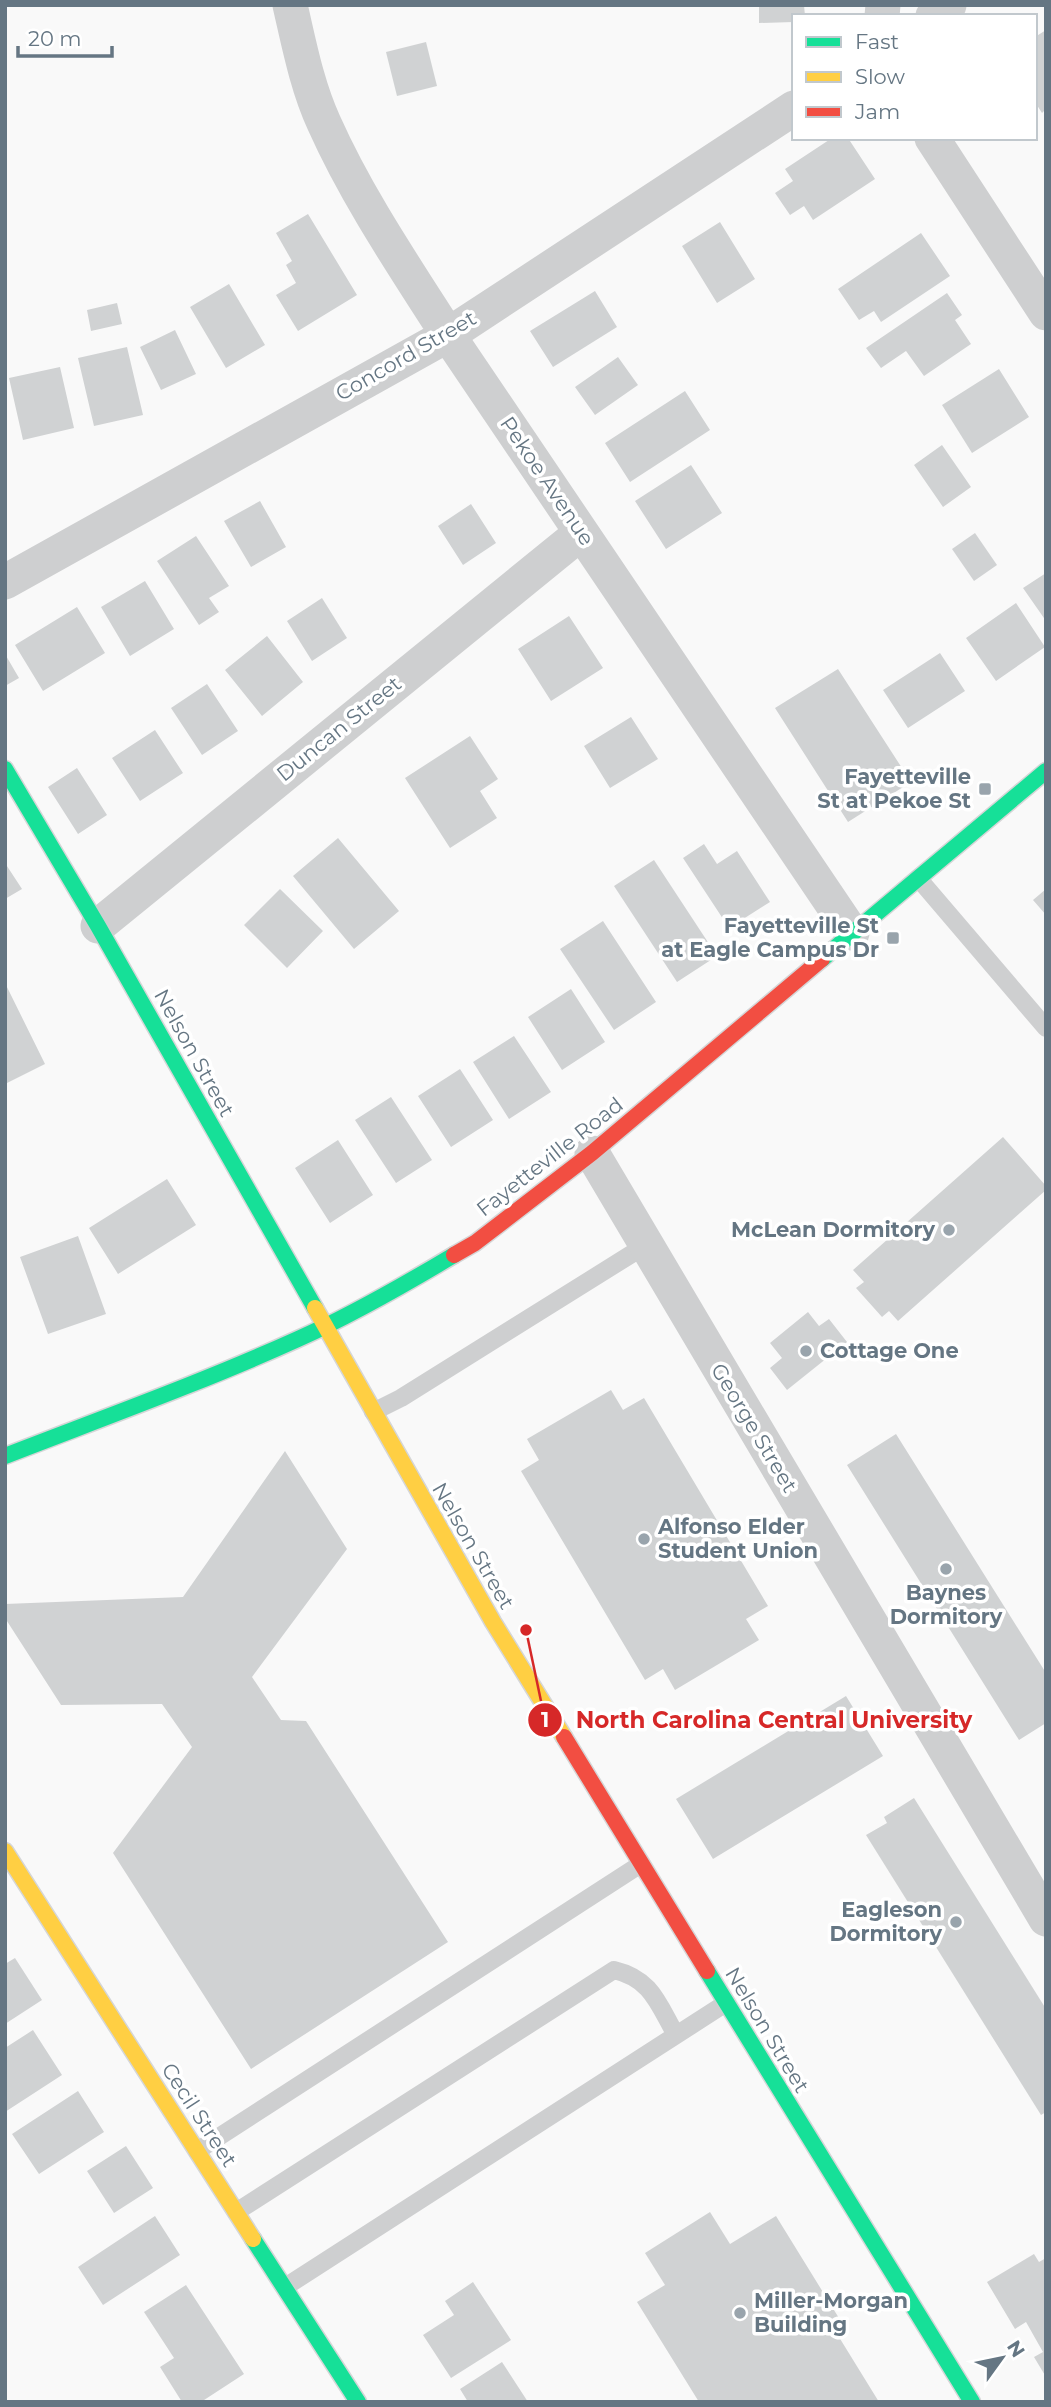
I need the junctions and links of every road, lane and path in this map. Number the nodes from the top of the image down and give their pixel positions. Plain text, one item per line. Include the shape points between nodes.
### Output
1 (290, 5) edge
2 (792, 109) edge
3 (933, 140) edge
4 (1046, 313) edge
5 (448, 335) junction
6 (581, 533) junction
7 (5, 582) edge
8 (5, 769) edge
9 (1046, 771) edge
10 (918, 878) junction
11 (98, 926) junction
12 (852, 933) junction
13 (1046, 1028) edge
14 (592, 1153) junction
15 (646, 1245) junction
16 (324, 1327) junction
17 (373, 1412) junction
18 (5, 1456) edge
19 (5, 1851) edge
20 (641, 1864) junction
21 (1046, 1919) edge
22 (726, 2003) junction
23 (676, 2035) junction
24 (197, 2151) junction
25 (236, 2213) junction
26 (285, 2287) junction
27 (358, 2402) edge
28 (972, 2402) edge

1 - 5 street, Pekoe Avenue via 323,122 360,192
2 - 5 street, Concord Street
3 - 4 street
5 - 6 street, Pekoe Avenue
5 - 7 street, Concord Street
6 - 11 street, Duncan Street
6 - 12 street, Pekoe Avenue
8 - 11 street, Nelson Street
9 - 10 street, Fayetteville Road
10 - 12 street, Fayetteville Road
10 - 13 lane
11 - 16 street, Nelson Street
12 - 14 street, Fayetteville Road
14 - 15 street, George Street
14 - 16 street, Fayetteville Road via 474,1243
15 - 17 lane
15 - 21 street, George Street
16 - 17 street, Nelson Street
16 - 18 street, Fayetteville Road via 185,1387
17 - 20 street, Nelson Street via 492,1622
19 - 24 street, Cecil Street
20 - 22 street, Nelson Street
20 - 24 lane
22 - 23 lane
22 - 28 street, Nelson Street
23 - 25 lane via 650,1990 633,1975 614,1970
23 - 26 lane
24 - 25 street, Cecil Street
25 - 26 street, Cecil Street
26 - 27 street, Cecil Street

